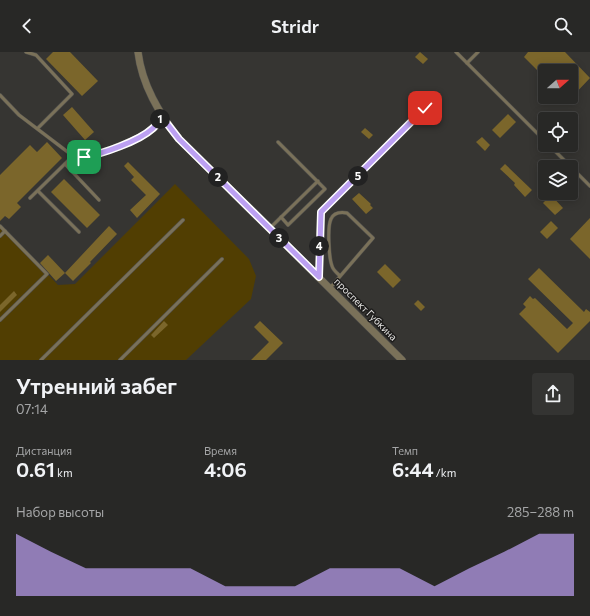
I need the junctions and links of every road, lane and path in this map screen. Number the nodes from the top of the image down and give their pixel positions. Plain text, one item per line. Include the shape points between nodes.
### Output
1 (26, 52) edge
2 (40, 52) edge
3 (138, 52) edge
4 (456, 52) edge
5 (478, 52) edge
6 (36, 55) junction
7 (467, 63) junction
8 (0, 95) edge
9 (425, 108) dead end
10 (162, 117) junction
11 (38, 128) junction
12 (538, 134) edge
13 (278, 142) dead end
14 (116, 147) joint
15 (556, 152) edge
16 (73, 156) junction
17 (65, 164) junction
18 (318, 182) junction
19 (590, 186) edge
20 (38, 191) junction
21 (30, 198) dead end
22 (99, 200) dead end
23 (281, 217) junction
24 (183, 220) dead end
25 (0, 226) edge
26 (270, 228) junction
27 (5, 231) junction
28 (79, 232) dead end
29 (0, 236) edge
30 (222, 259) dead end
31 (340, 276) junction
32 (319, 277) junction
33 (330, 288) junction
34 (0, 320) edge
35 (41, 360) edge
36 (120, 360) edge
37 (402, 360) edge

1 - 6 lane
2 - 6 lane
3 - 10 street, проспект Губкина via 143,75
4 - 7 lane
5 - 7 lane
6 - 11 lane via 72,94
7 - 12 lane
8 - 11 lane via 19,115
9 - 32 lane via 321,212
10 - 14 street via 153,129
10 - 26 street, проспект Губкина via 179,139
11 - 16 lane
13 - 18 lane
14 - 16 lane via 94,155
15 - 19 lane
16 - 17 lane
17 - 20 lane
17 - 22 lane
18 - 23 lane
18 - 23 lane via 325,189 288,225
20 - 21 lane
20 - 28 lane
23 - 26 lane
24 - 35 lane
25 - 27 lane
26 - 32 street, проспект Губкина
27 - 29 lane
27 - 34 lane via 47,274
30 - 36 lane
31 - 31 lane via 373,238 347,213 342,212 335,214 330,220 329,246 332,268
31 - 33 lane
32 - 33 street, проспект Губкина
33 - 37 street, проспект Губкина

